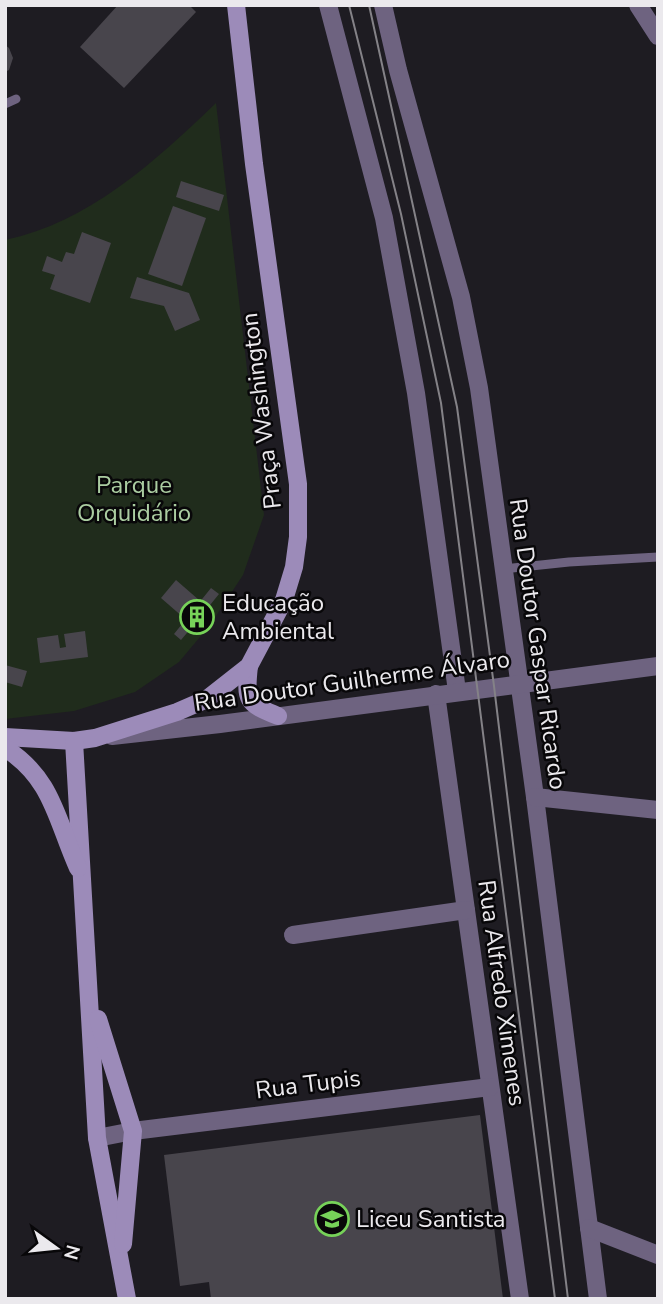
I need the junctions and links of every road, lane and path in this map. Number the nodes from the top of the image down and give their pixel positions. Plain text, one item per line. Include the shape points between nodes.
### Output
1 (236, 5) edge
2 (328, 5) edge
3 (383, 5) edge
4 (638, 5) edge
5 (658, 36) edge
6 (16, 99) dead end
7 (5, 104) edge
8 (658, 557) edge
9 (503, 569) junction
10 (249, 666) junction
11 (658, 666) edge
12 (519, 683) junction
13 (457, 691) junction
14 (436, 694) junction
15 (278, 716) junction
16 (5, 737) edge
17 (95, 738) junction
18 (74, 741) junction
19 (5, 748) edge
20 (535, 797) junction
21 (658, 810) edge
22 (83, 881) junction
23 (466, 910) junction
24 (293, 935) dead end
25 (90, 996) junction
26 (490, 1087) junction
27 (133, 1131) junction
28 (97, 1138) junction
29 (589, 1228) junction
30 (658, 1255) edge
31 (121, 1268) junction
32 (127, 1299) edge
33 (520, 1299) edge
34 (598, 1299) edge

1 - 10 street, Praça Washington via 298,484 294,567 284,600
2 - 13 street via 384,218 416,393
3 - 9 street, Rua Doutor Gaspar Ricardo via 461,297 479,388
4 - 5 street
6 - 7 lane
8 - 9 lane
9 - 12 street, Rua Doutor Gaspar Ricardo
10 - 15 street via 249,698 255,707
10 - 17 street, Praça Washington via 207,699
11 - 12 street, Rua Doutor Guilherme Álvaro
12 - 13 street, Rua Doutor Guilherme Álvaro
12 - 20 street, Rua Doutor Gaspar Ricardo
13 - 14 street, Rua Doutor Guilherme Álvaro
14 - 15 street, Rua Doutor Guilherme Álvaro
14 - 23 street, Rua Alfredo Ximenes
15 - 17 street, Rua Doutor Guilherme Álvaro
16 - 18 street, Praça Washington
17 - 18 street, Praça Washington
18 - 22 street
19 - 22 street via 33,769 47,788
20 - 21 street
20 - 29 street, Rua Doutor Gaspar Ricardo
22 - 25 street
23 - 24 street
23 - 26 street, Rua Alfredo Ximenes
25 - 27 street
25 - 28 street
26 - 27 street, Rua Tupis
26 - 33 street, Rua Alfredo Ximenes
27 - 28 street, Rua Tupis
27 - 31 street
28 - 31 street
29 - 30 street
29 - 34 street, Rua Doutor Gaspar Ricardo
31 - 32 street

